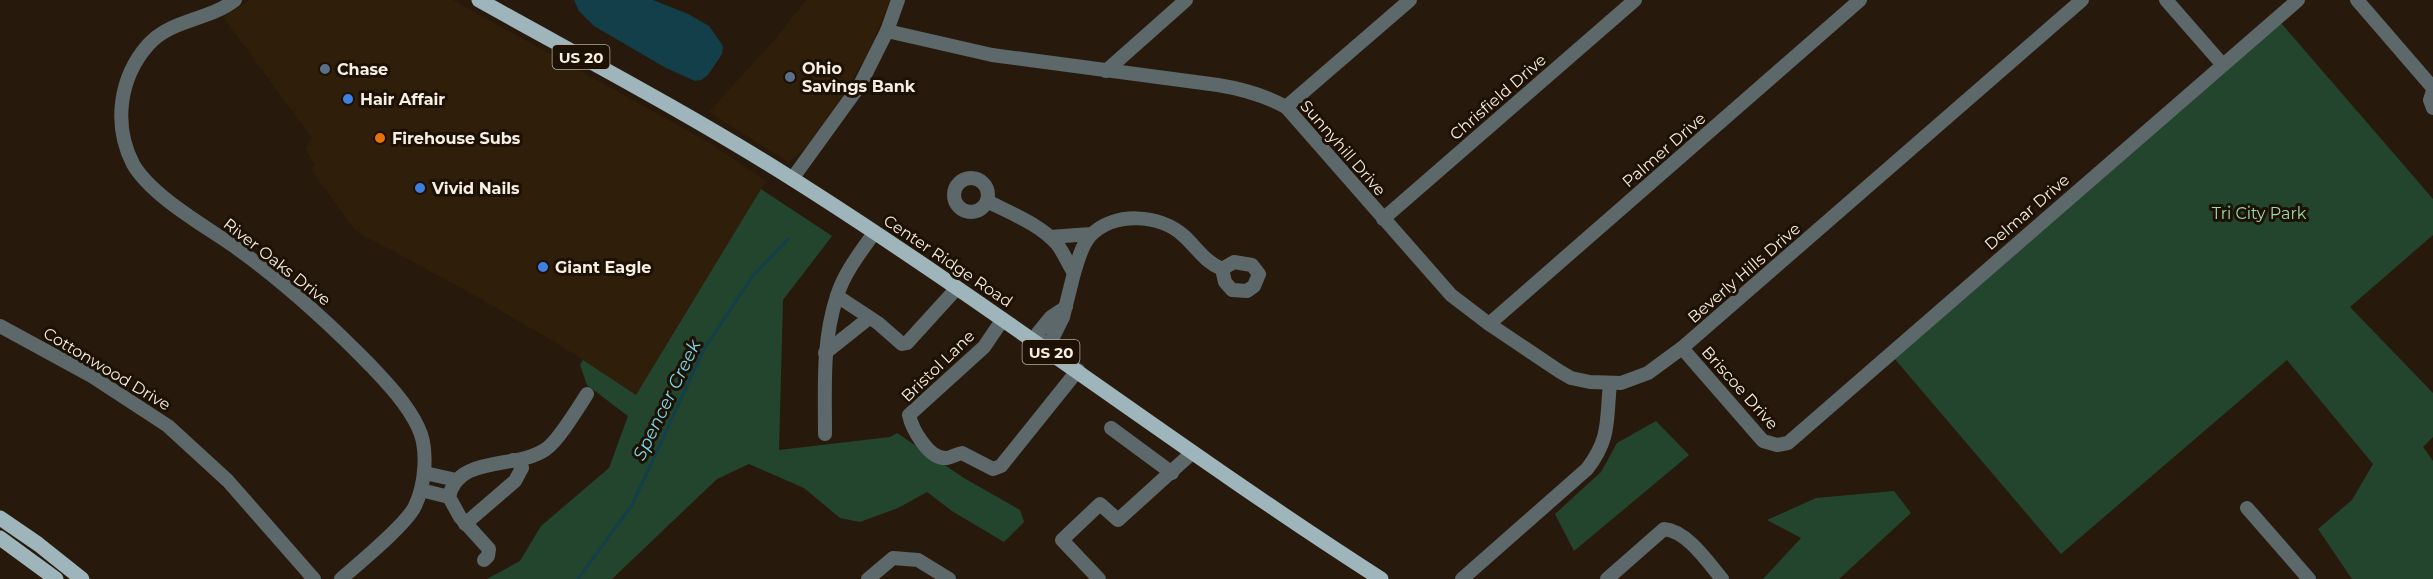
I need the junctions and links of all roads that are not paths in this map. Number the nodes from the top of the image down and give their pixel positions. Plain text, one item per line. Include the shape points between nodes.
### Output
1 (235, 0) edge
2 (478, 0) edge
3 (898, 0) edge
4 (1186, 0) edge
5 (1410, 0) edge
6 (1635, 0) edge
7 (1860, 0) edge
8 (2082, 0) edge
9 (2166, 0) edge
10 (2298, 0) edge
11 (2357, 0) edge
12 (887, 31) junction
13 (2222, 64) junction
14 (1106, 71) junction
15 (2433, 89) edge
16 (1286, 107) junction
17 (2433, 108) edge
18 (792, 178) junction
19 (987, 201) dead end
20 (1383, 219) junction
21 (874, 233) junction
22 (1091, 234) junction
23 (1050, 237) junction
24 (1222, 269) dead end
25 (1074, 273) junction
26 (957, 288) junction
27 (837, 296) junction
28 (869, 318) junction
29 (1003, 319) junction
30 (1489, 324) junction
31 (0, 326) edge
32 (1039, 344) junction
33 (1682, 348) junction
34 (825, 353) junction
35 (1078, 370) junction
36 (1610, 384) junction
37 (587, 394) dead end
38 (1111, 428) dead end
39 (825, 434) dead end
40 (1777, 445) joint
41 (1193, 452) junction
42 (513, 460) junction
43 (425, 473) junction
44 (1172, 473) junction
45 (456, 480) junction
46 (421, 490) junction
47 (448, 497) junction
48 (2247, 508) dead end
49 (0, 518) edge
50 (465, 524) junction
51 (0, 538) edge
52 (484, 560) dead end
53 (1373, 577) edge
54 (56, 579) edge
55 (82, 579) edge
56 (314, 579) edge
57 (341, 579) edge
58 (868, 579) edge
59 (949, 579) edge
60 (1099, 579) edge
61 (1462, 579) edge
62 (1607, 579) edge
63 (1722, 579) edge
64 (2309, 579) edge

1 - 43 street, River Oaks Drive via 165,30 147,46 130,72 120,102 123,138 134,165 158,192 286,287 339,333 387,384 419,428
2 - 18 main road, Center Ridge Road / US 20
3 - 12 street
4 - 14 street
5 - 16 street
6 - 20 street, Chrisfield Drive
7 - 30 street, Palmer Drive
8 - 33 street, Beverly Hills Drive
9 - 13 street
10 - 13 street, Delmar Drive
11 - 15 street
12 - 14 street, Sunnyhill Drive via 992,55
12 - 18 street via 860,85
13 - 40 street, Delmar Drive via 1795,438
14 - 16 street, Sunnyhill Drive via 1248,90
15 - 17 street
16 - 20 street, Sunnyhill Drive
18 - 21 main road, Center Ridge Road / US 20
19 - 23 street
20 - 30 street, Sunnyhill Drive via 1452,295
21 - 26 main road, Center Ridge Road / US 20
21 - 27 street via 849,269
22 - 23 street
22 - 24 street via 1124,219 1164,223 1183,235 1208,262
22 - 25 street
23 - 25 street
25 - 32 street via 1066,307 1051,341
26 - 28 street via 907,343 902,344
26 - 29 main road, Center Ridge Road / US 20
27 - 28 street
27 - 34 street
28 - 34 street
29 - 32 main road, Center Ridge Road / US 20
29 - 35 street, Bristol Lane via 984,347 909,415 912,429 938,455 946,458 962,453 993,469 1001,466
30 - 36 street, Sunnyhill Drive via 1571,378
31 - 56 street, Cottonwood Drive via 90,375 168,426 228,481
32 - 35 main road, Center Ridge Road / US 20
33 - 36 street, Beverly Hills Drive via 1648,373
33 - 40 street, Briscoe Drive via 1763,441
34 - 39 street
35 - 41 main road, Center Ridge Road / US 20
36 - 61 street via 1600,451 1587,469
37 - 42 street via 547,449
38 - 44 street
41 - 44 street
41 - 53 main road, Center Ridge Road / US 20
42 - 45 street via 481,467
42 - 50 street via 522,468 515,481
43 - 45 street
43 - 46 street, River Oaks Drive
44 - 60 street via 1118,520 1100,504 1062,540
45 - 47 street
46 - 47 street
46 - 57 street, River Oaks Drive via 415,508
47 - 50 street
48 - 64 street
49 - 55 main road
50 - 52 street via 489,549
51 - 54 main road
58 - 59 street via 893,558 918,560
62 - 63 street via 1664,529 1675,530

